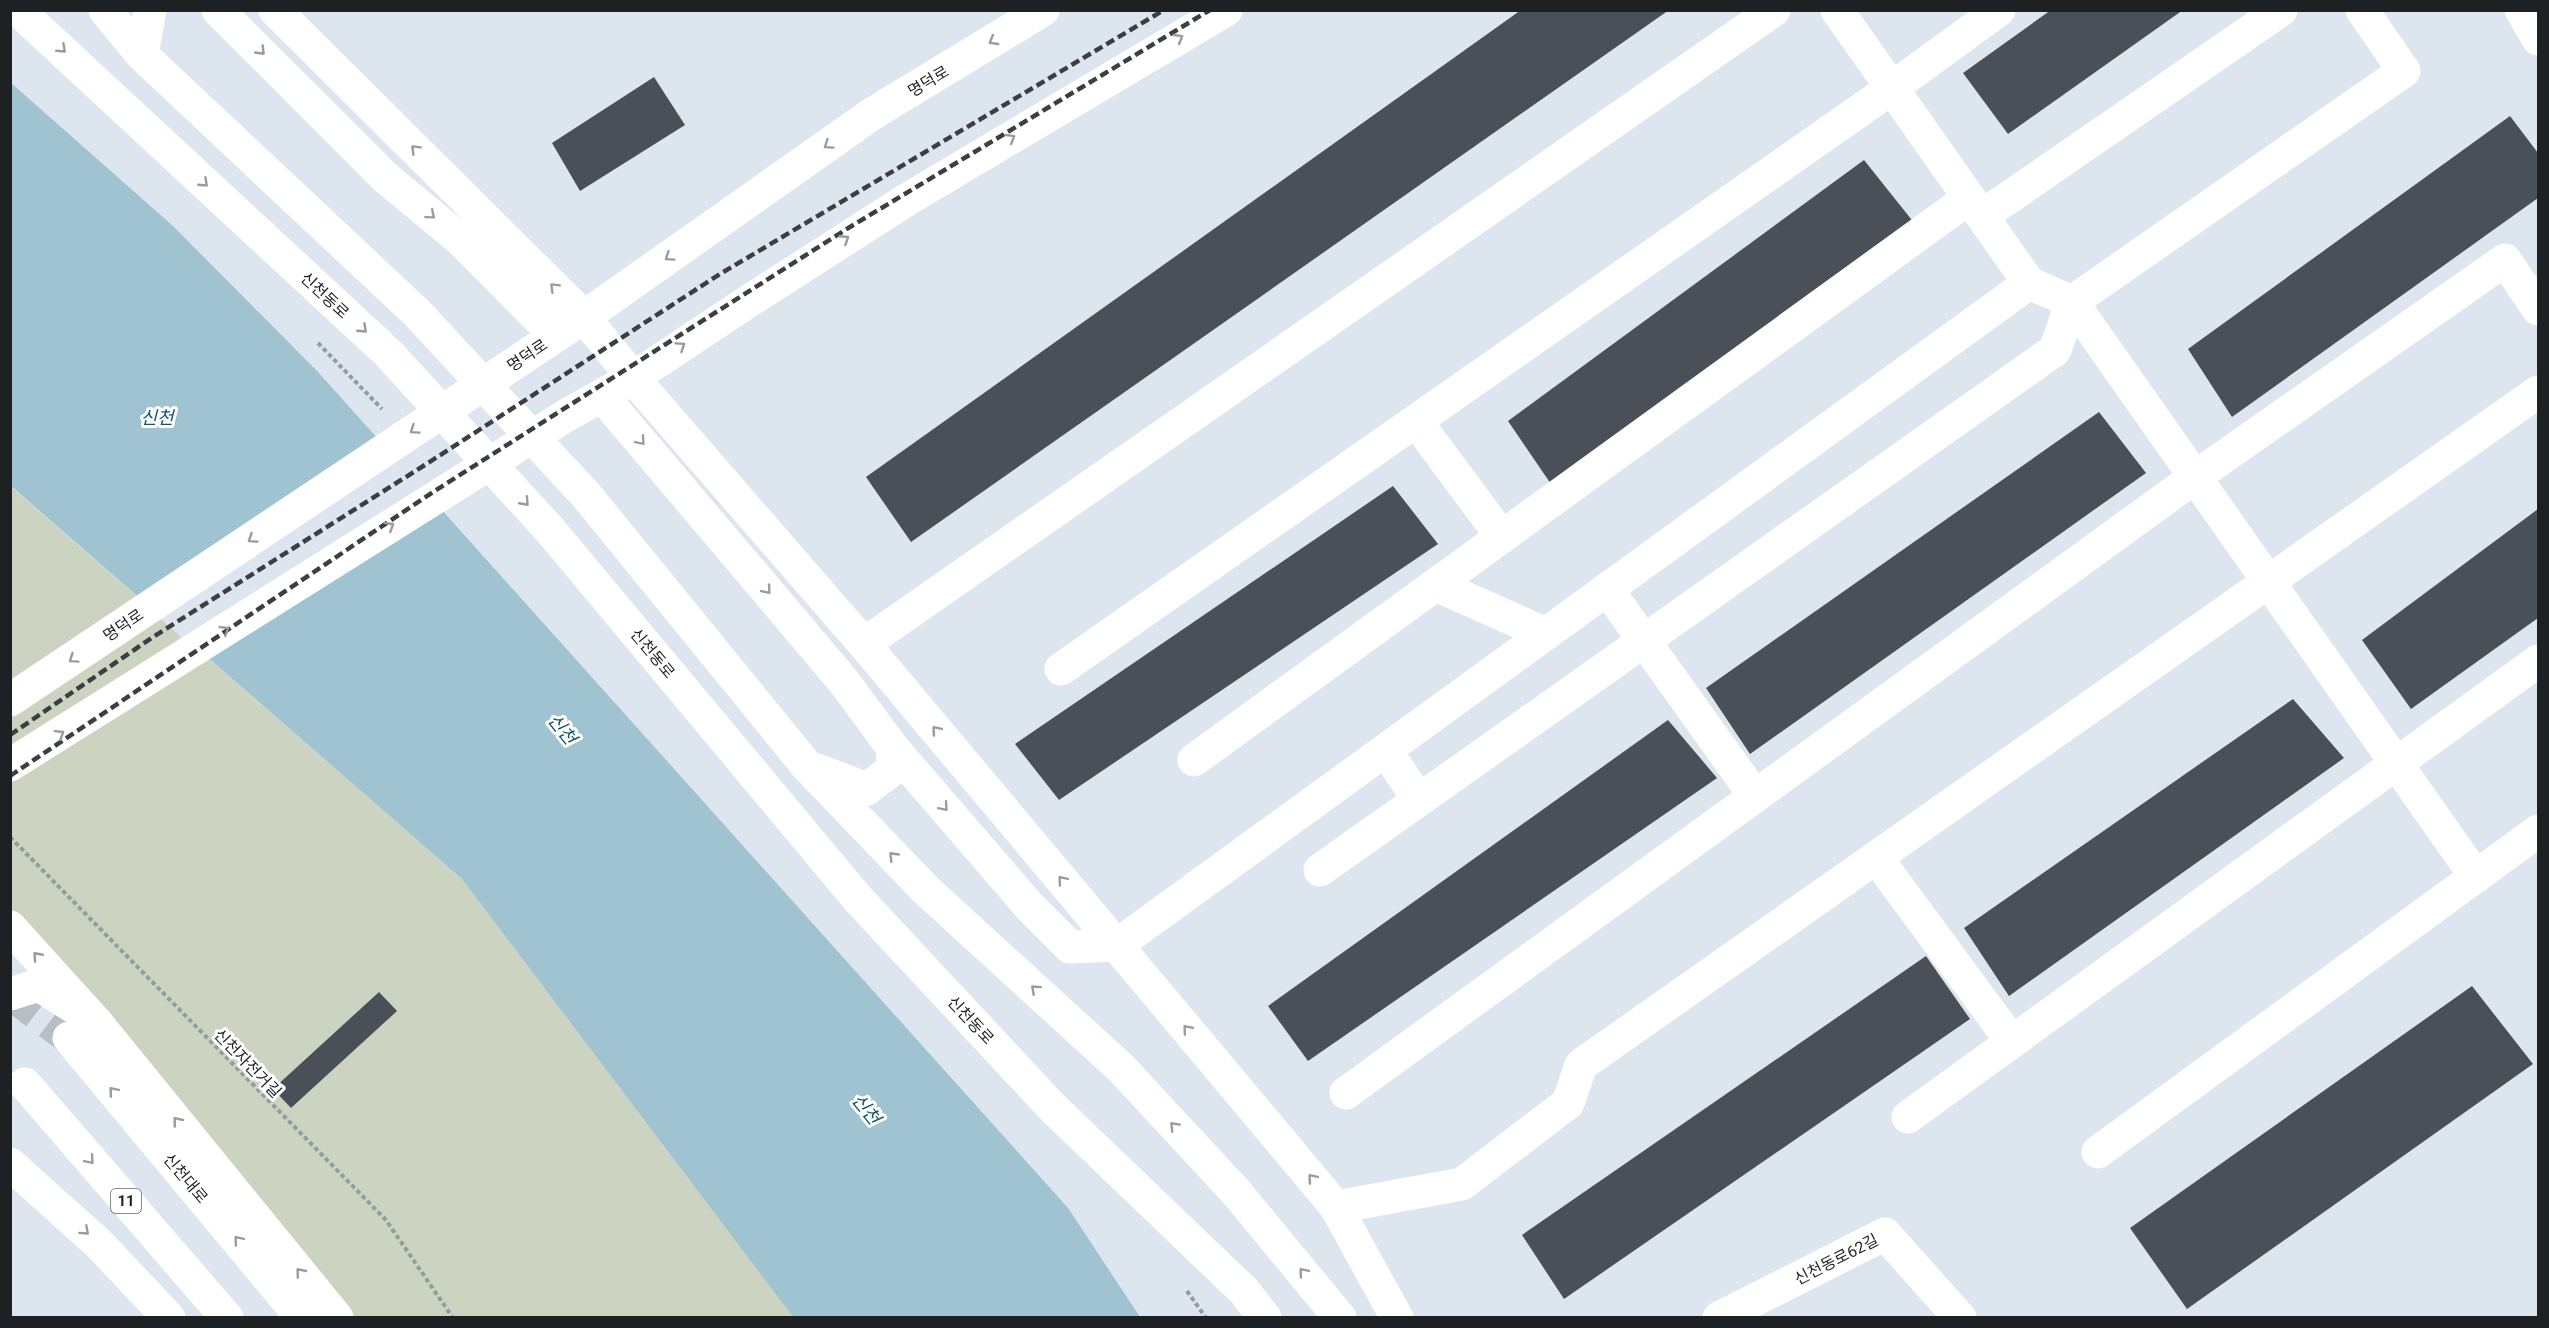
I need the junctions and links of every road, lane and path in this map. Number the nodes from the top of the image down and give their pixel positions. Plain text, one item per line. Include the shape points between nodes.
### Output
1 (18, 10) edge
2 (93, 10) edge
3 (150, 10) edge
4 (218, 10) edge
5 (275, 10) edge
6 (1043, 10) edge
7 (1226, 10) edge
8 (1774, 10) edge
9 (1837, 10) edge
10 (2000, 10) edge
11 (2281, 10) edge
12 (2362, 10) edge
13 (2521, 10) edge
14 (124, 33) edge
15 (2538, 39) edge
16 (1892, 88) junction
17 (1976, 207) junction
18 (2030, 283) junction
19 (2072, 302) junction
20 (2538, 309) edge
21 (584, 317) junction
22 (556, 336) junction
23 (317, 341) dead end
24 (633, 378) junction
25 (2538, 392) edge
26 (603, 397) junction
27 (390, 417) dead end
28 (1416, 421) junction
29 (2195, 477) junction
30 (1502, 537) junction
31 (2268, 582) junction
32 (1436, 585) junction
33 (1607, 590) junction
34 (1546, 634) junction
35 (1644, 640) junction
36 (864, 644) junction
37 (2538, 661) edge
38 (1061, 669) dead end
39 (10, 700) edge
40 (892, 747) junction
41 (1386, 751) junction
42 (1194, 760) dead end
43 (2396, 764) junction
44 (10, 765) edge
45 (806, 765) junction
46 (1755, 796) junction
47 (1419, 800) junction
48 (2538, 831) edge
49 (10, 837) edge
50 (1876, 857) junction
51 (1320, 870) dead end
52 (2476, 877) junction
53 (10, 927) edge
54 (1117, 945) junction
55 (10, 994) edge
56 (83, 1030) junction
57 (2012, 1042) junction
58 (25, 1084) dead end
59 (1346, 1093) dead end
60 (1908, 1117) dead end
61 (2098, 1152) dead end
62 (10, 1164) edge
63 (1336, 1207) junction
64 (1180, 1282) dead end
65 (169, 1317) edge
66 (227, 1317) edge
67 (302, 1317) edge
68 (337, 1317) edge
69 (453, 1317) edge
70 (1206, 1317) edge
71 (1265, 1317) edge
72 (1340, 1317) edge
73 (1397, 1317) edge
74 (1719, 1317) edge
75 (1960, 1317) edge

1 -> 71 main road, 신천동로 via 389,354 550,530 858,899 1053,1108 1245,1291
2 - 14 main road
3 - 14 main road
4 -> 22 main road via 386,178 461,240
21 -> 5 main road
6 -> 21 main road, 명덕로 via 872,114
24 -> 7 main road via 908,199
8 - 36 main road
9 - 16 main road
10 - 16 main road
11 - 17 main road
12 - 19 main road via 2404,71
13 - 15 main road
14 - 45 main road via 417,313 586,495
16 - 17 main road
16 - 28 main road
17 - 18 main road
17 - 30 main road
18 - 19 main road
18 - 33 main road
19 - 29 main road
19 - 35 main road via 2055,350
20 - 29 main road via 2505,260
21 - 22 main road, 명덕로
21 - 24 main road
22 -> 39 main road, 명덕로
23 - 27 path
24 - 26 main road
24 - 36 main road
25 - 31 main road
26 -> 40 main road via 844,683
44 -> 26 main road
28 - 30 main road
28 - 38 main road
29 - 31 main road
29 - 46 main road
30 - 32 main road
31 - 43 main road
31 - 50 main road
32 - 34 main road
32 - 42 main road
33 - 34 main road
33 - 35 main road
34 - 41 main road
35 - 46 main road
35 - 47 main road
54 -> 36 main road
37 - 43 main road
40 - 45 main road via 893,769 867,789
40 -> 54 main road via 1030,907 1070,947
41 - 47 main road
41 - 54 main road
43 - 52 main road
43 - 57 main road
72 -> 45 main road via 1236,1192 1121,1068 926,890
46 - 59 main road
47 - 51 main road
48 - 52 main road
49 - 69 path, 신천자전거길 via 386,1220
50 - 57 main road
50 - 63 main road via 1581,1065 1568,1103 1462,1184
52 - 61 main road
56 -> 53 main road
63 -> 54 main road
55 - 56 main road via 39,985
67 -> 56 main road, 신천대로
68 -> 56 main road
57 - 60 main road
58 -> 66 main road, 11
62 -> 65 main road via 99,1244
63 - 73 main road
64 - 70 path
74 - 75 main road, 신천동로62길 via 1885,1234

